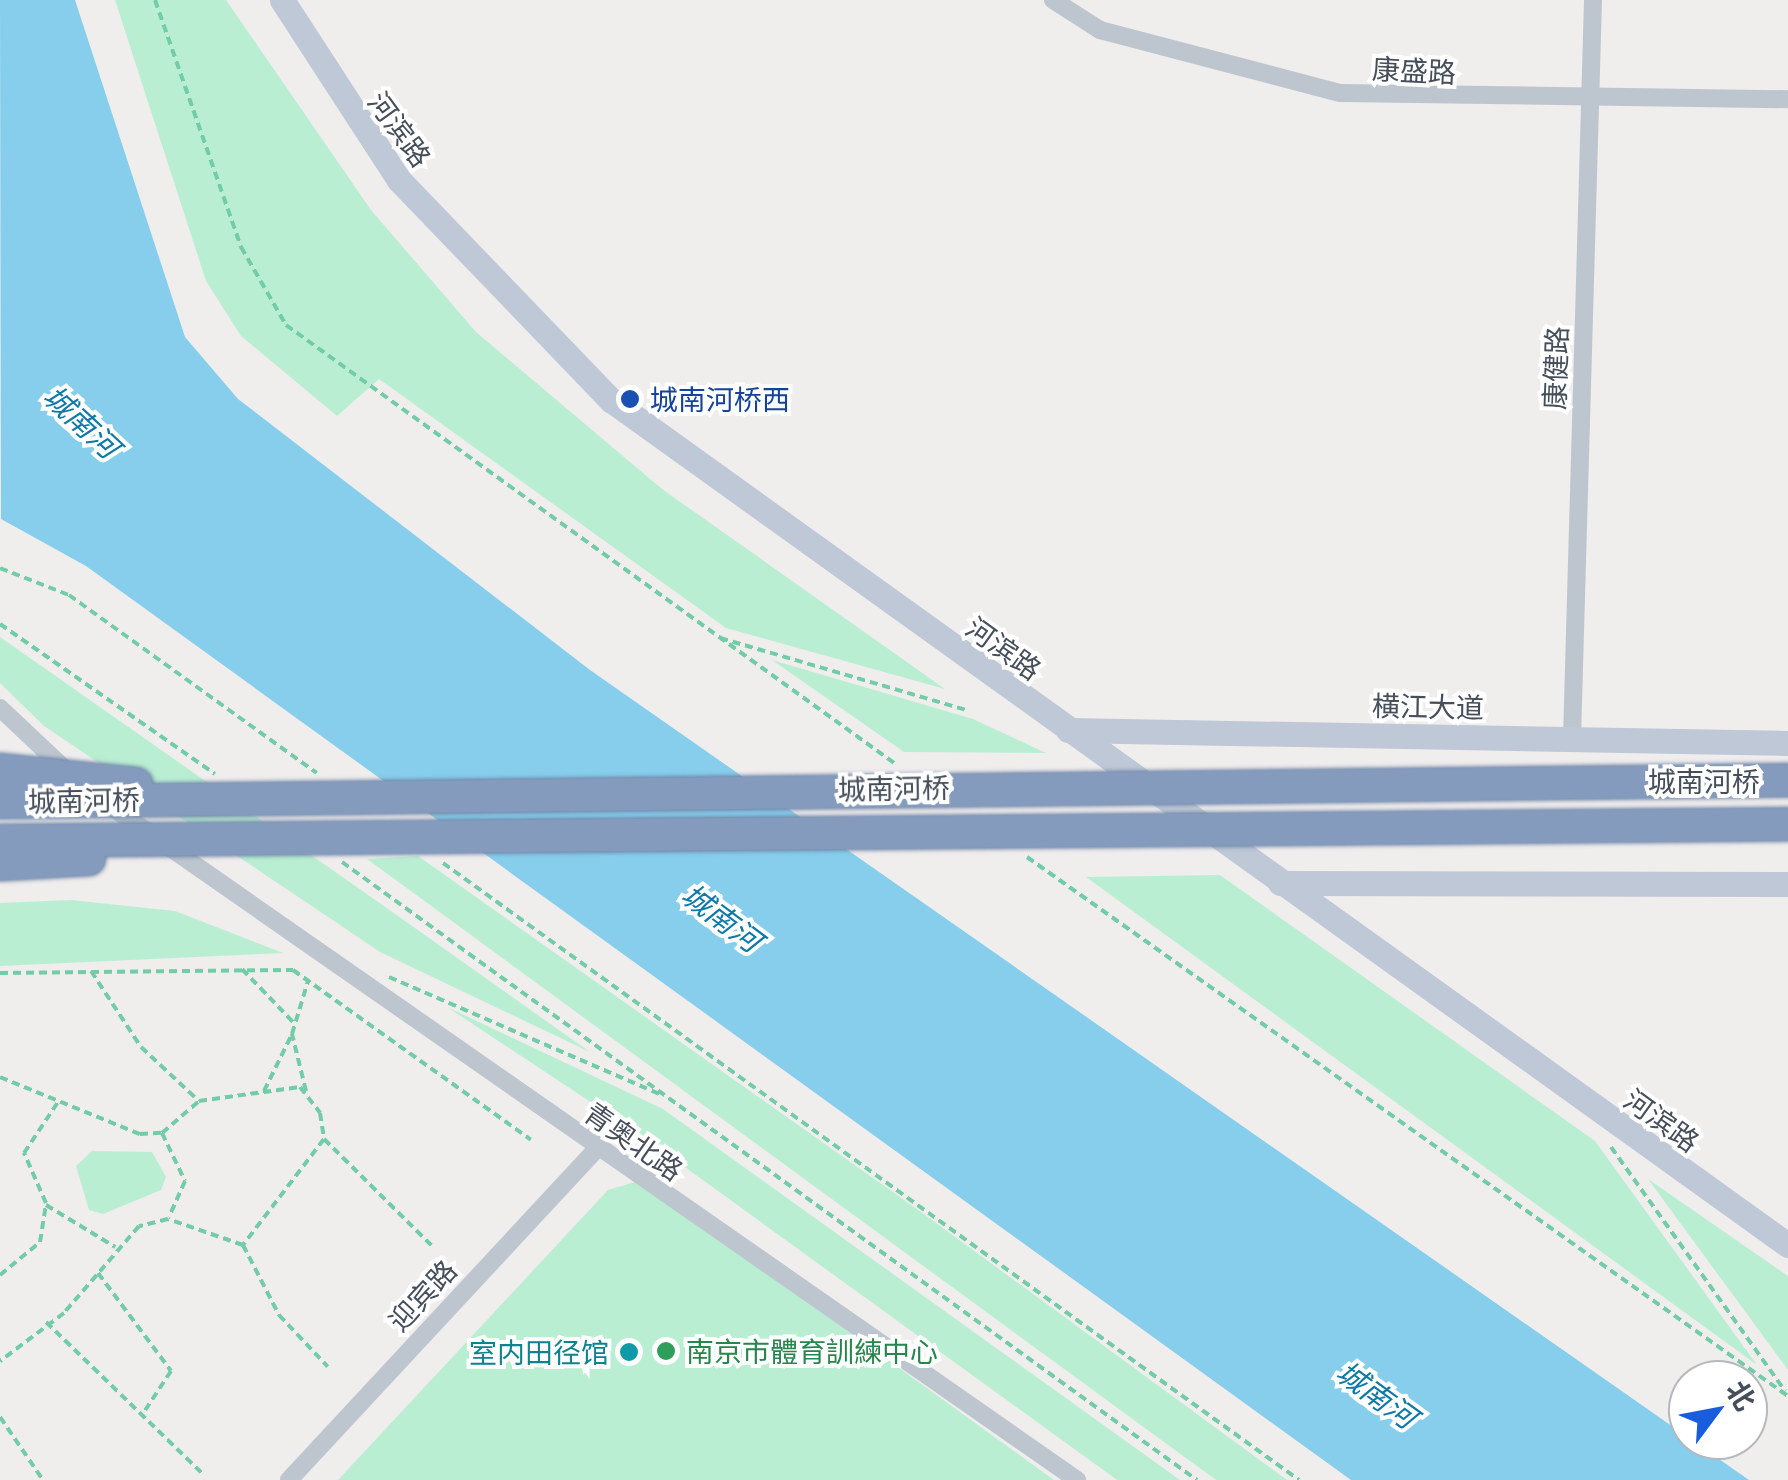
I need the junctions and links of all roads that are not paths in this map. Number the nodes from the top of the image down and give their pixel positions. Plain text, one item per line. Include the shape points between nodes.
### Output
1 (282, 0) edge
2 (1053, 0) edge
3 (1593, 0) edge
4 (1788, 99) edge
5 (1590, 101) junction
6 (0, 708) edge
7 (1068, 730) junction
8 (1572, 738) junction
9 (1788, 743) edge
10 (0, 770) edge
11 (1788, 780) edge
12 (81, 784) junction
13 (0, 786) edge
14 (215, 797) junction
15 (0, 802) edge
16 (1788, 824) edge
17 (268, 837) junction
18 (0, 841) edge
19 (161, 844) junction
20 (0, 852) edge
21 (0, 864) edge
22 (1280, 883) junction
23 (1788, 884) edge
24 (597, 1149) junction
25 (1788, 1245) edge
26 (289, 1480) edge
27 (1078, 1480) edge

1 - 7 street, 河滨路 via 399,180 611,400
2 - 5 street, 康盛路 via 1100,30 1340,93
3 - 5 street, 康健路
4 - 5 street, 康盛路
5 - 8 street, 康健路
6 - 12 street, 青奥北路
7 - 8 street, 横江大道
7 - 22 street, 河滨路
8 - 9 street, 横江大道
10 - 14 highway, bridge via 47,769
11 - 14 highway, 城南河桥, bridge
12 - 13 street
12 - 19 street, 青奥北路
14 - 15 highway, 城南河桥, bridge
16 - 17 highway, 城南河桥, bridge
17 - 18 highway, 城南河桥, bridge
17 - 21 highway, bridge
19 - 20 street
19 - 24 street, 青奥北路
22 - 23 street
22 - 25 street, 河滨路
24 - 26 street, 迎宾路
24 - 27 street, 青奥北路

